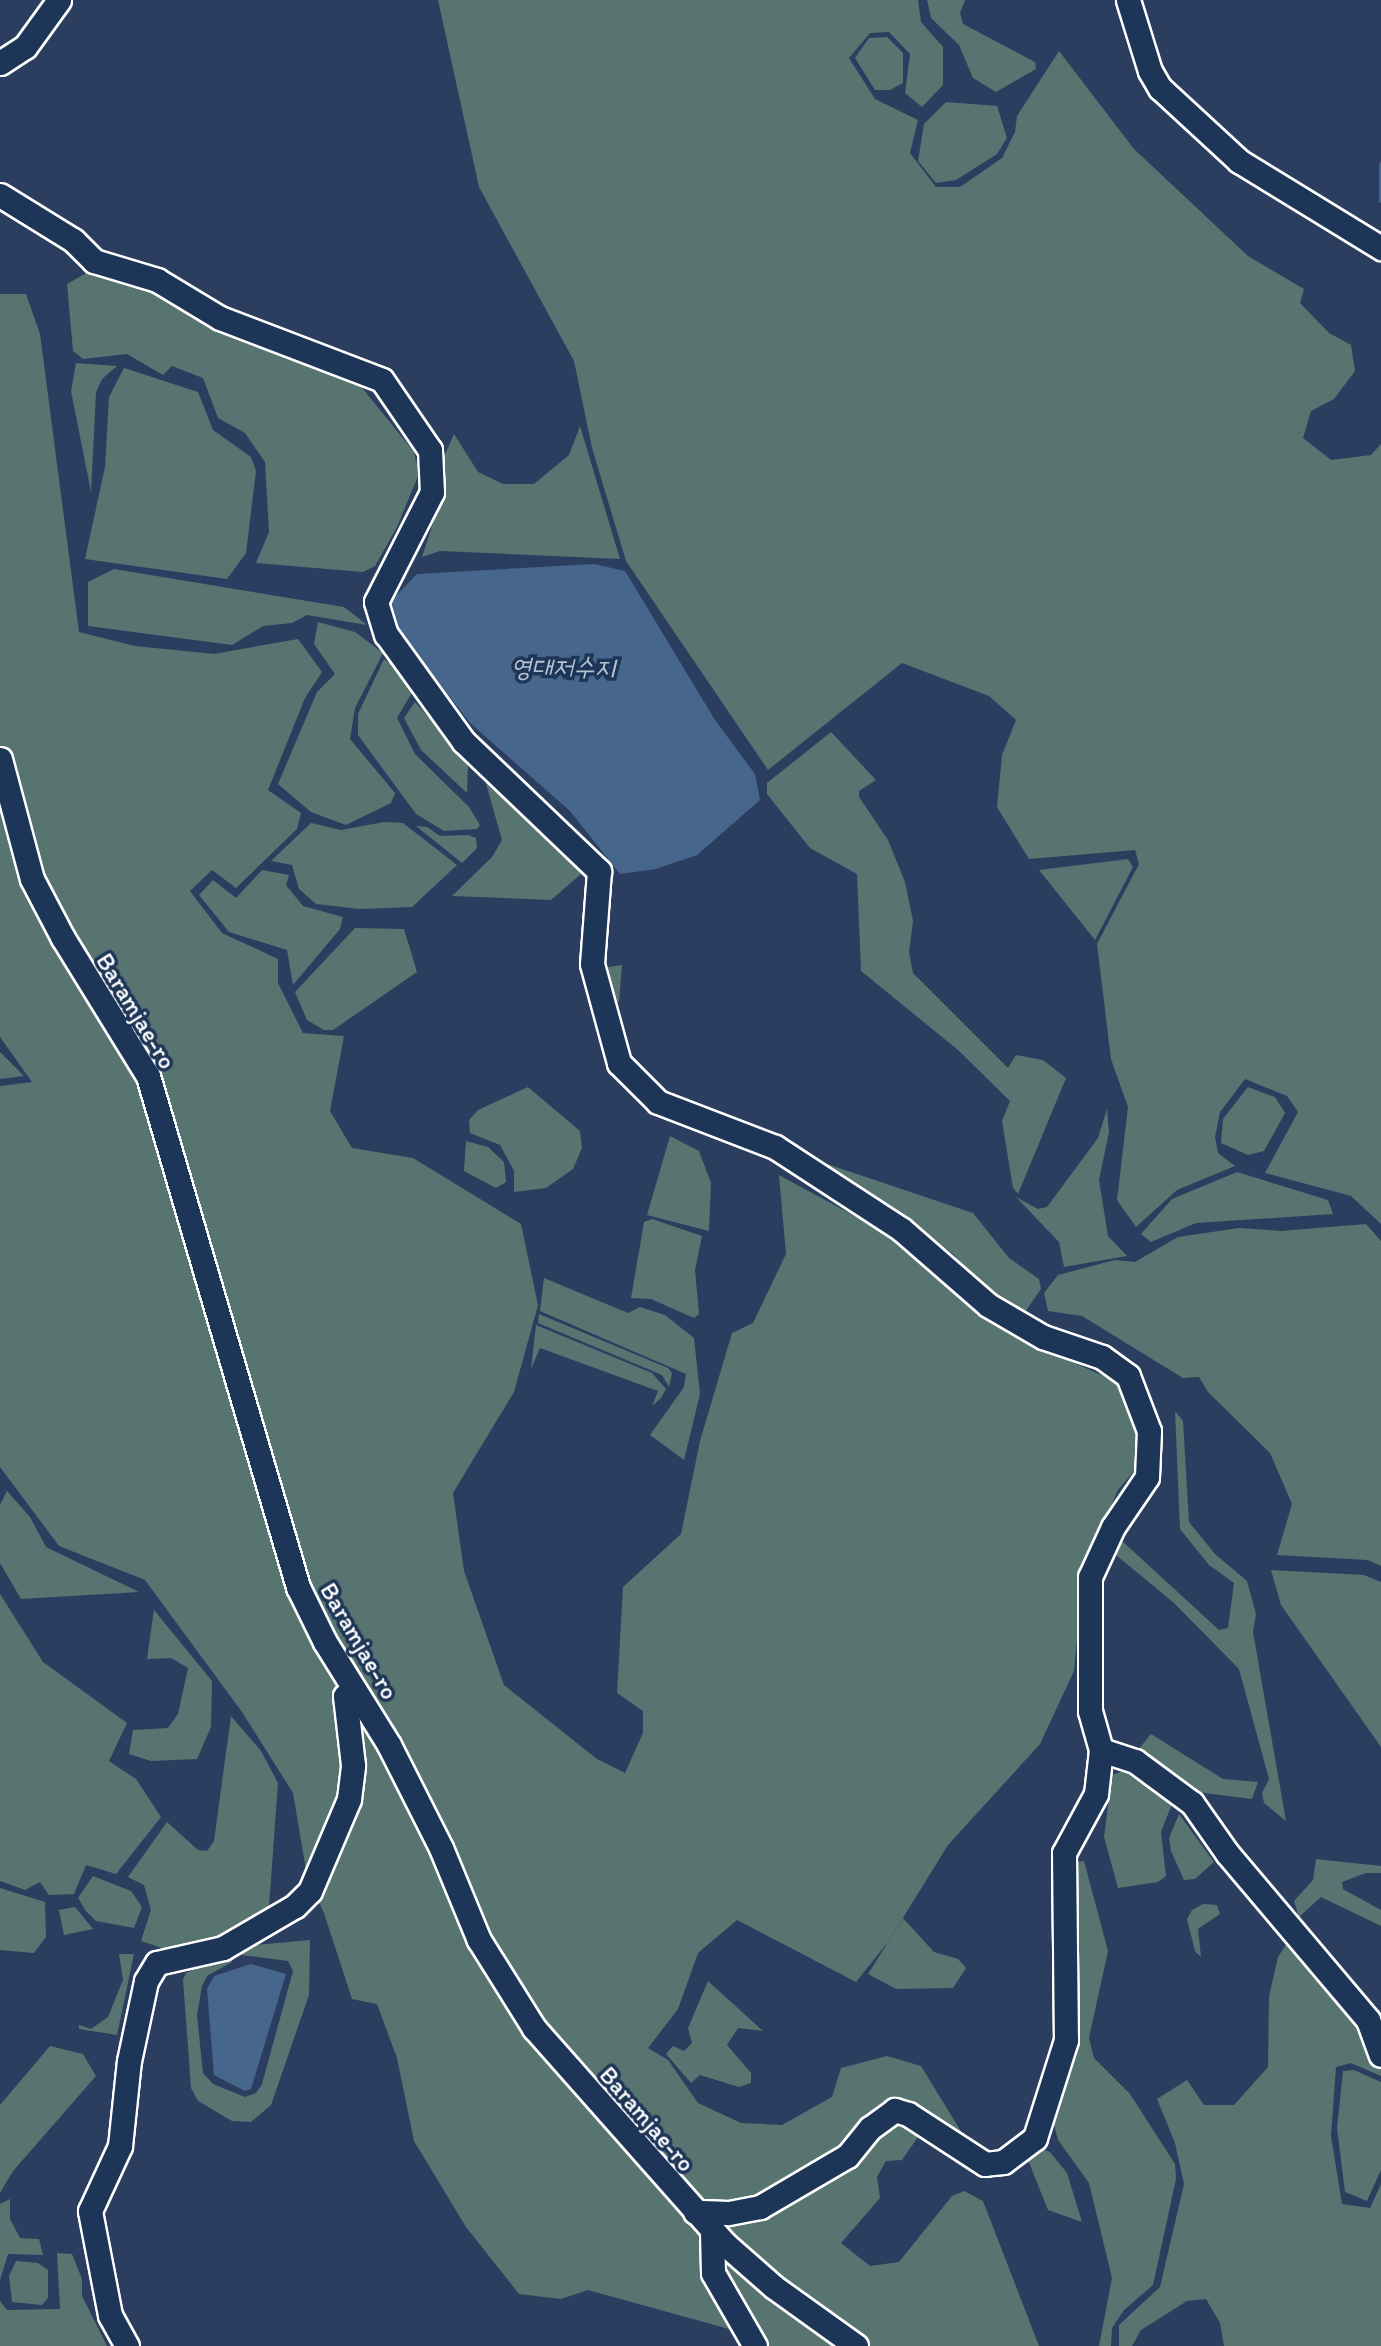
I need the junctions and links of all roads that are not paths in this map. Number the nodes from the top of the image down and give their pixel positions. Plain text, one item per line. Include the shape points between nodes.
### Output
1 (59, 0) edge
2 (1128, 0) edge
3 (0, 64) edge
4 (0, 195) edge
5 (1381, 248) edge
6 (0, 759) edge
7 (355, 1689) junction
8 (1101, 1750) junction
9 (1381, 2055) edge
10 (695, 2212) junction
11 (712, 2231) junction
12 (127, 2346) edge
13 (755, 2346) edge
14 (856, 2346) edge

1 - 3 street via 25,47
2 - 5 street via 1160,88 1239,161
4 - 8 street via 73,240 94,261 157,280 220,318 382,380 430,450 432,492 376,602 386,634 464,742 599,871 592,964 619,1063 658,1102 775,1147 901,1228 988,1305 1043,1337 1101,1357 1128,1376 1149,1431 1147,1477 1113,1527 1090,1577 1090,1712
6 - 7 street, Baramjae-ro via 32,879 63,939 148,1076 298,1587
7 - 10 street, Baramjae-ro via 441,1848 479,1940 534,2028
7 - 12 street via 345,1696 353,1765 349,1799 310,1891 295,1906 223,1948 157,1964 146,1981 129,2061 120,2146 90,2211 110,2315
8 - 9 street via 1135,1761 1192,1803 1227,1853 1368,2020
8 - 10 street via 1096,1794 1064,1853 1066,2040 1035,2138 1003,2162 985,2164 895,2110 870,2128 847,2156 760,2207 728,2213
10 - 11 street, Baramjae-ro
11 - 13 street via 713,2273
11 - 14 street, Baramjae-ro via 774,2287

